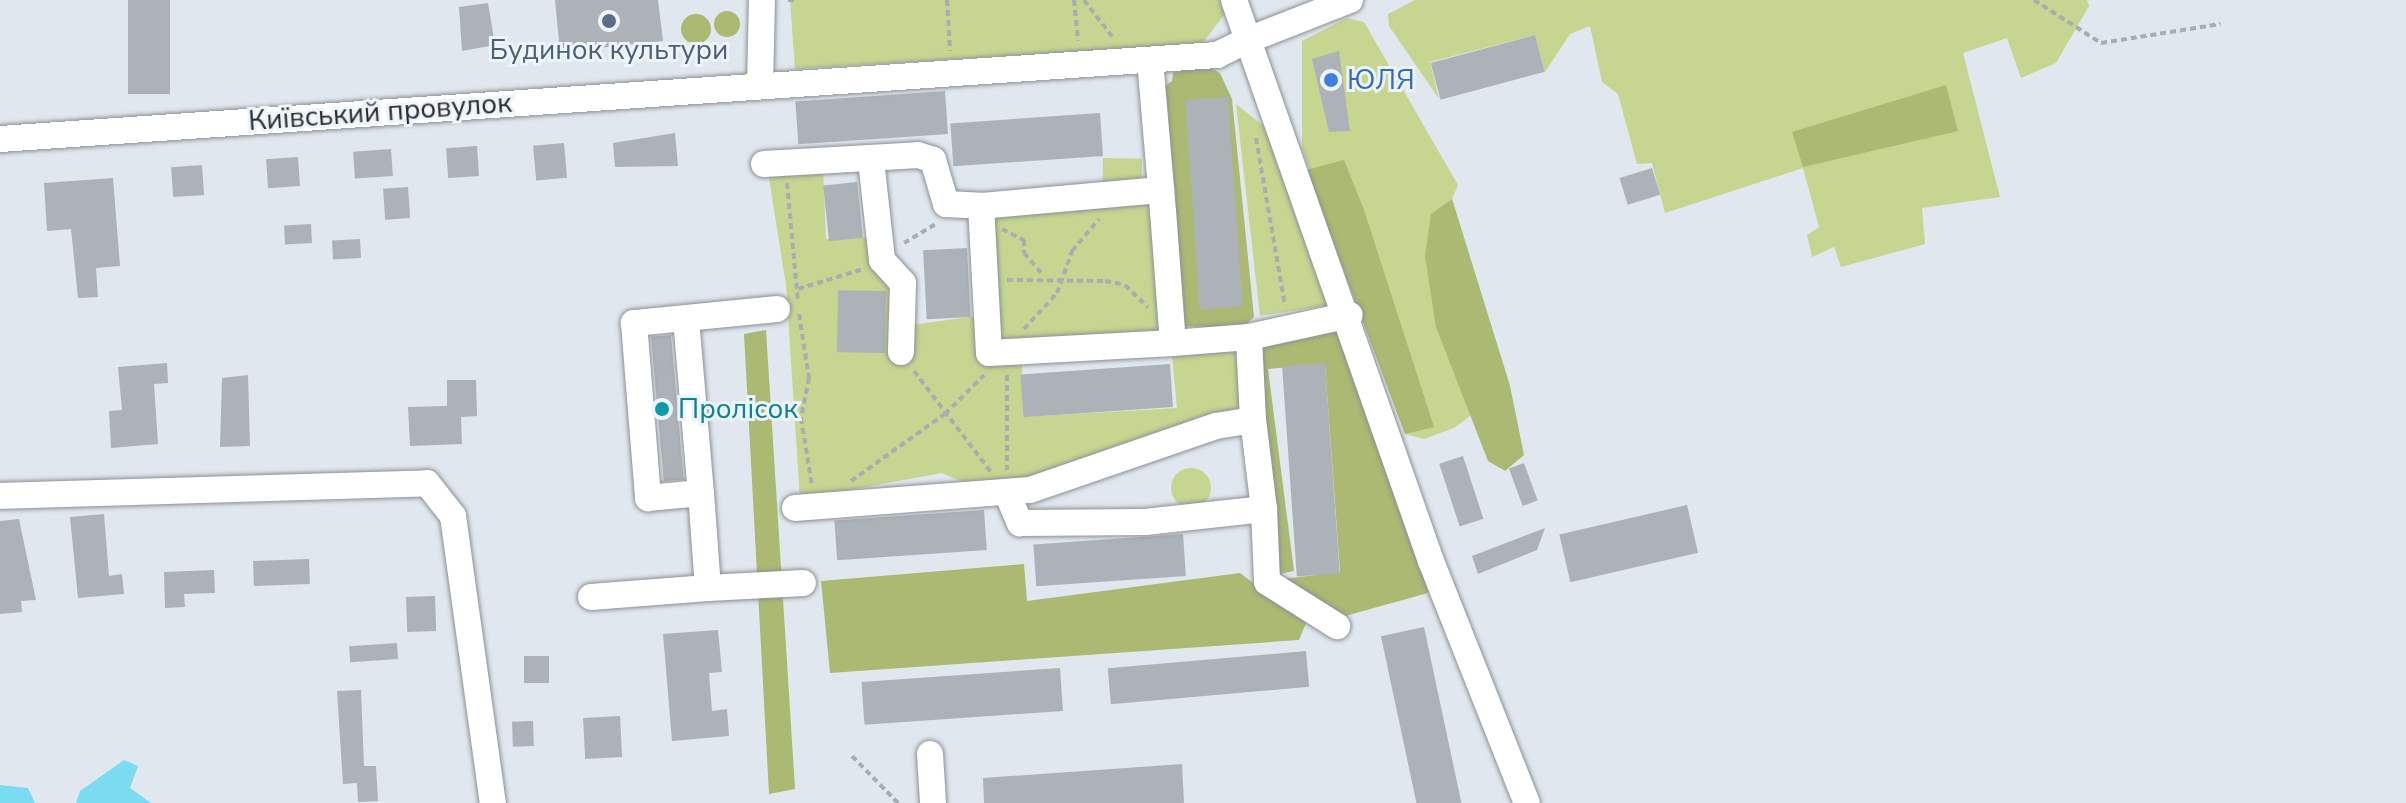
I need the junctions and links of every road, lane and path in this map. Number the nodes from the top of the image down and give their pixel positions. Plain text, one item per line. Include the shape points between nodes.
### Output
1 (762, 0) edge
2 (788, 0) edge
3 (797, 0) edge
4 (947, 0) edge
5 (1074, 0) edge
6 (1084, 0) edge
7 (1234, 0) edge
8 (1350, 0) edge
9 (2034, 0) edge
10 (2221, 24) dead end
11 (1248, 40) junction
12 (1122, 49) dead end
13 (1079, 52) dead end
14 (1150, 60) junction
15 (951, 73) junction
16 (760, 86) junction
17 (1255, 131) dead end
18 (0, 139) edge
19 (871, 160) junction
20 (775, 164) joint
21 (1161, 190) junction
22 (1115, 194) junction
23 (981, 206) junction
24 (1045, 277) junction
25 (1060, 282) junction
26 (985, 283) junction
27 (777, 309) dead end
28 (1350, 315) junction
29 (686, 319) junction
30 (1276, 331) junction
31 (1172, 332) junction
32 (1249, 337) junction
33 (901, 352) joint
34 (1007, 352) junction
35 (945, 414) junction
36 (1253, 420) junction
37 (701, 493) junction
38 (1007, 493) junction
39 (0, 496) edge
40 (805, 508) junction
41 (1264, 509) junction
42 (803, 583) dead end
43 (708, 588) junction
44 (591, 597) dead end
45 (1337, 626) dead end
46 (930, 754) dead end
47 (852, 756) dead end
48 (493, 803) edge
49 (898, 803) edge
50 (933, 803) edge
51 (1527, 803) edge

1 - 16 street
2 - 3 path
4 - 15 path
5 - 13 path
6 - 12 path
7 - 11 street
8 - 11 street, Київський провулок
9 - 10 path via 2101,43
11 - 14 street, Київський провулок via 1217,55
11 - 28 street
14 - 15 street, Київський провулок
14 - 21 street
15 - 16 street, Київський провулок
16 - 18 street, Київський провулок
17 - 30 path via 1286,312
19 - 20 street
19 - 23 street via 933,160 946,204
19 - 33 street via 882,260 903,283
20 - 40 path via 809,378 801,418
21 - 22 street
21 - 31 street
22 - 23 street
22 - 25 path via 1072,251
23 - 24 path via 1024,240 1024,253
23 - 26 street
24 - 25 path
24 - 26 path
25 - 31 path via 1125,285
25 - 34 path
26 - 34 street via 989,353
27 - 29 street
28 - 30 street
28 - 51 street via 1431,561
29 - 37 street
29 - 37 street via 634,323 648,498
30 - 32 street
31 - 32 street
31 - 34 street
32 - 36 street
33 - 35 path
34 - 35 path
34 - 38 path
35 - 38 path
35 - 40 path
36 - 38 street
36 - 41 street
37 - 43 street
38 - 40 street
38 - 41 street via 1020,523 1145,522
39 - 48 street via 427,483 453,516
41 - 45 street via 1267,582
42 - 43 street
43 - 44 street
46 - 50 street
47 - 49 path

